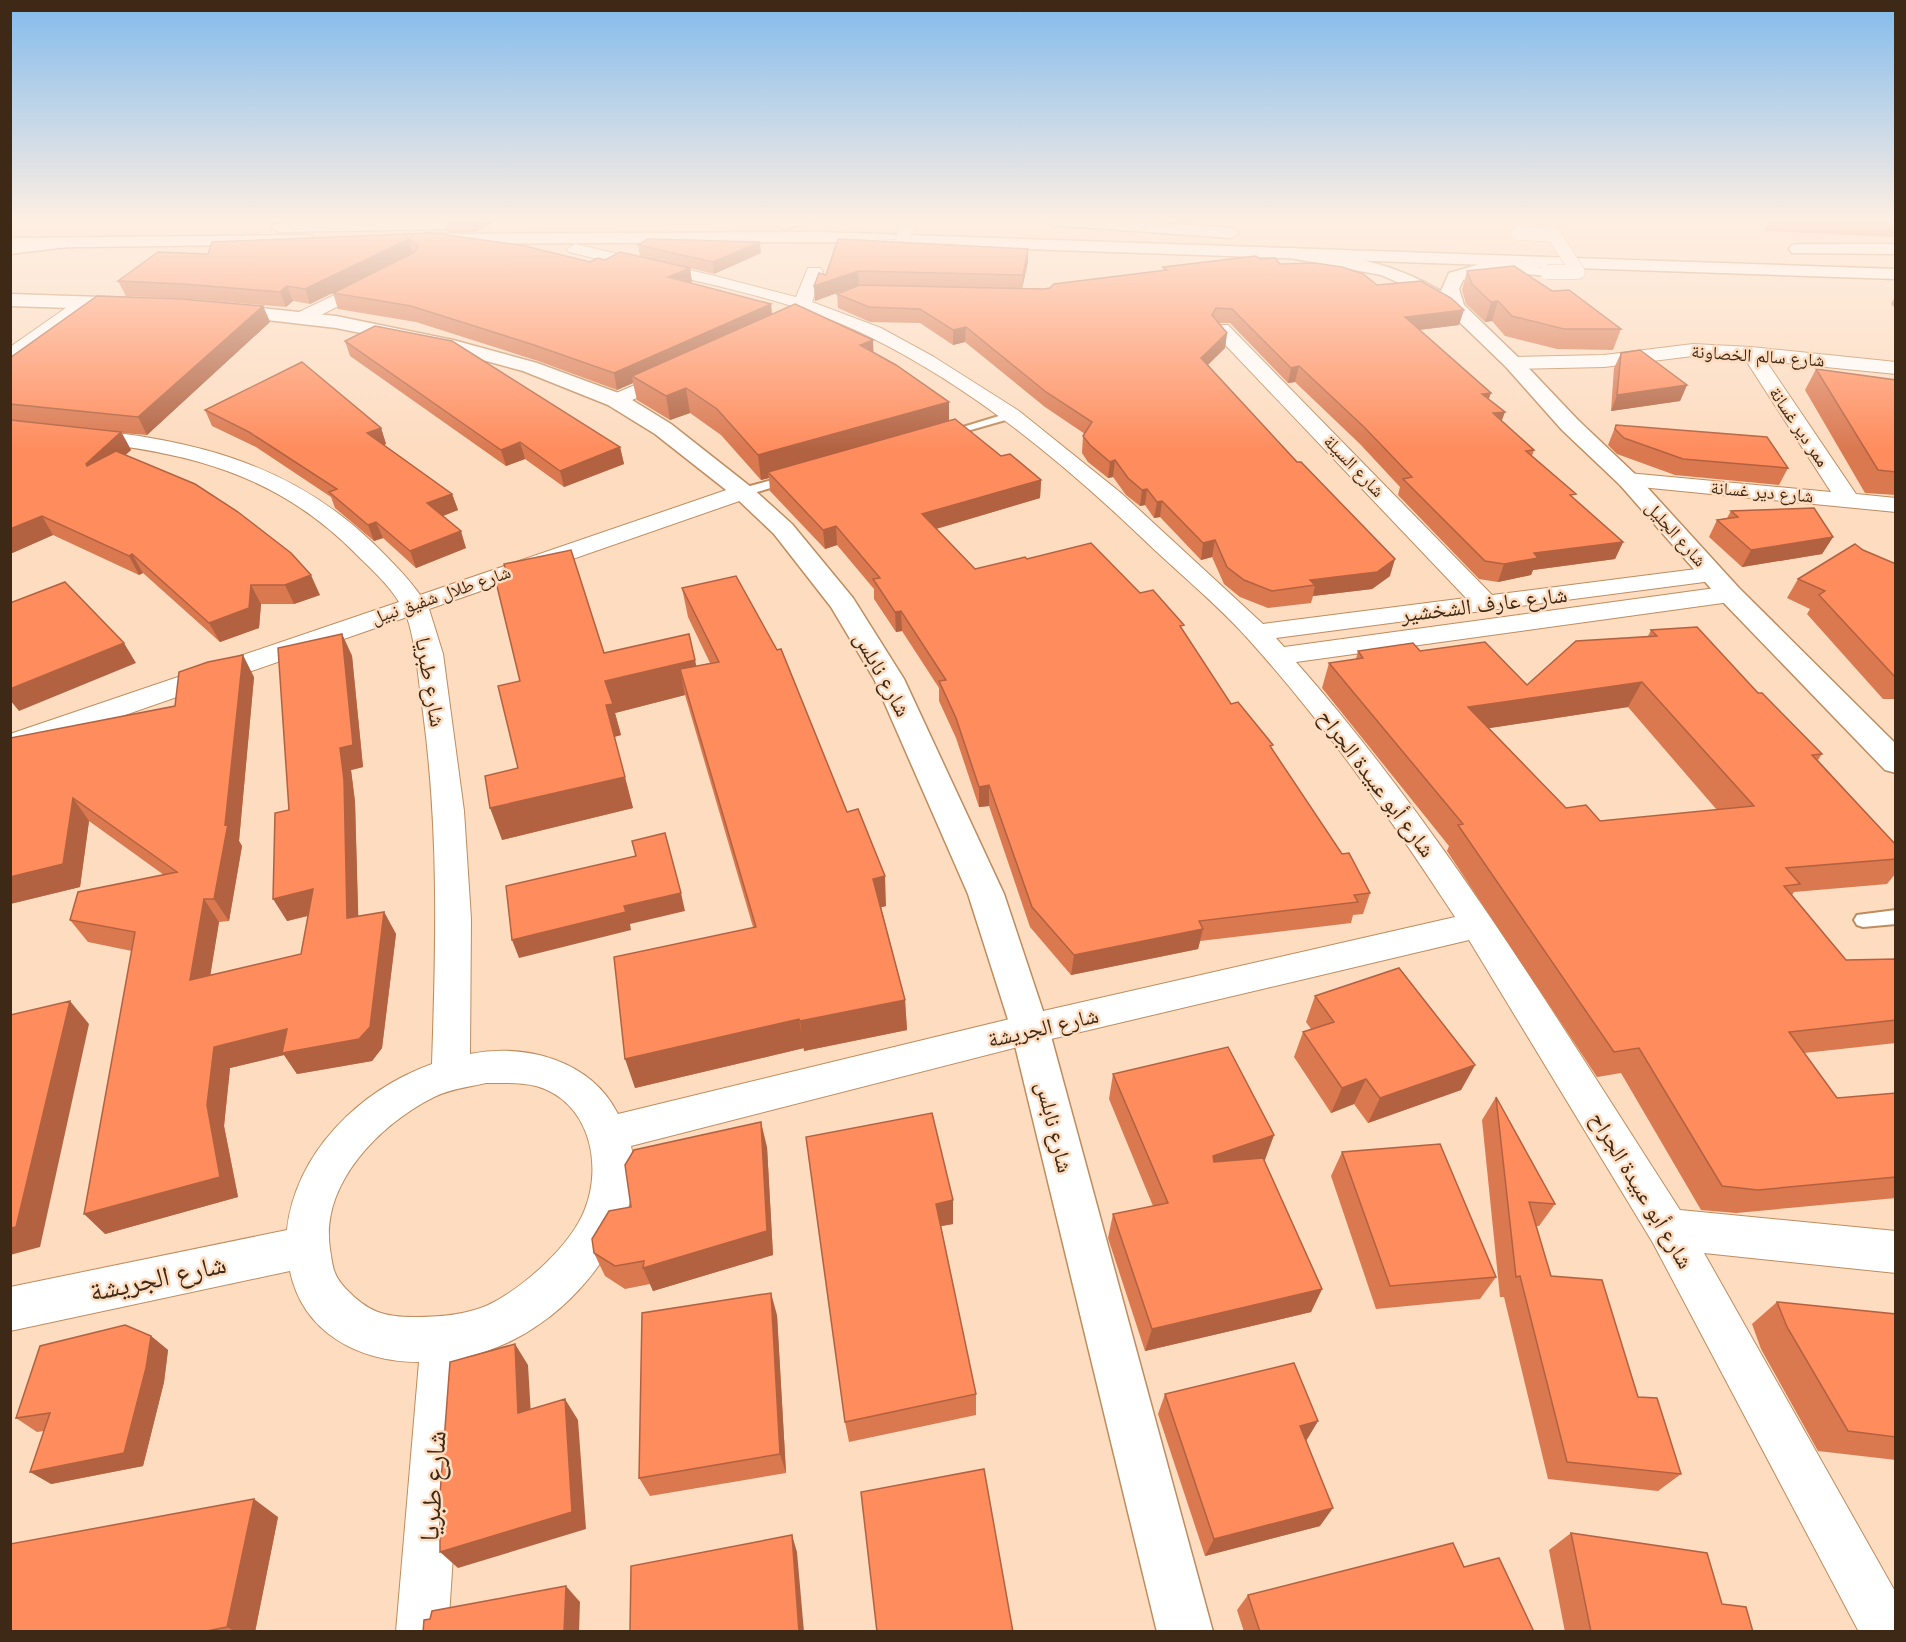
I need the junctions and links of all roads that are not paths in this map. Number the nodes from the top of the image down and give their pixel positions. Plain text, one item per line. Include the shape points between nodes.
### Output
1 (343, 297) edge
2 (747, 297) edge
3 (807, 297) edge
4 (842, 297) edge
5 (1437, 297) edge
6 (1452, 297) edge
7 (10, 300) edge
8 (86, 302) junction
9 (156, 305) edge
10 (1455, 307) junction
11 (202, 308) edge
12 (802, 312) junction
13 (303, 317) junction
14 (1221, 329) edge
15 (1751, 353) junction
16 (10, 356) edge
17 (1513, 363) junction
18 (691, 367) edge
19 (1896, 368) edge
20 (616, 400) junction
21 (1012, 415) junction
22 (10, 429) edge
23 (934, 438) edge
24 (799, 476) edge
25 (1628, 480) junction
26 (743, 492) junction
27 (1848, 500) junction
28 (1896, 504) edge
29 (1712, 574) junction
30 (1730, 594) junction
31 (414, 604) junction
32 (1486, 604) junction
33 (1257, 633) junction
34 (1278, 656) junction
35 (10, 745) edge
36 (1896, 763) edge
37 (1896, 917) edge
38 (1863, 920) dead end
39 (1478, 925) junction
40 (1030, 1029) junction
41 (451, 1074) junction
42 (609, 1134) junction
43 (1668, 1229) junction
44 (306, 1247) junction
45 (1896, 1252) edge
46 (10, 1309) edge
47 (444, 1340) junction
48 (422, 1632) edge
49 (1185, 1632) edge
50 (1888, 1632) edge

1 - 13 street
2 - 12 street, شارع أبو عبيدة الجراح
3 - 12 street
4 - 12 street
5 - 10 main road, شارع الجليل
6 - 10 main road
7 - 8 main road
8 - 9 main road
8 - 16 street
10 - 17 main road, شارع الجليل
11 - 13 main road, شارع نابلس
12 - 21 street, شارع أبو عبيدة الجراح via 874,332
13 - 20 main road, شارع نابلس via 491,355
14 - 32 street, شارع السيلة
15 - 17 street, شارع سالم الخصاونة via 1693,350 1604,361
15 - 19 street, شارع سالم الخصاونة
15 - 27 street, ممر دير غسانة
17 - 25 main road, شارع الجليل
18 - 20 street
20 - 26 main road, شارع نابلس via 663,429
21 - 23 lane
21 - 33 street, شارع أبو عبيدة الجراح via 1113,498
22 - 31 street, شارع طبريا via 153,444 278,483 346,530
24 - 26 lane, شارع طلال شفيق نبيل
25 - 27 street, شارع دير غسانة
25 - 29 main road, شارع الجليل
26 - 31 street, شارع طلال شفيق نبيل
26 - 40 main road, شارع نابلس via 783,529 843,604 889,679 986,894
27 - 28 street, شارع دير غسانة
29 - 30 main road, شارع الجليل
29 - 32 street, شارع عارف الشخشير
30 - 34 street, شارع عارف الشخشير
30 - 36 main road, شارع الجليل
31 - 35 street, شارع طلال شفيق نبيل
31 - 41 street, شارع طبريا via 431,668 451,828
32 - 33 street, شارع عارف الشخشير
33 - 34 street, شارع أبو عبيدة الجراح
34 - 39 street, شارع أبو عبيدة الجراح via 1329,717 1428,850
37 - 38 lane
39 - 40 street, شارع الجريشة
39 - 43 street, شارع أبو عبيدة الجراح
40 - 42 street, شارع الجريشة
40 - 49 main road, شارع نابلس
41 - 42 street via 486,1067 518,1067 549,1074 575,1088 596,1108
41 - 44 street via 414,1089 379,1111 348,1140 325,1174 310,1210
42 - 47 street via 614,1172 605,1214 580,1257 544,1295 496,1325
43 - 45 street
43 - 50 street, شارع أبو عبيدة الجراح
44 - 46 street, شارع الجريشة
44 - 47 street via 317,1289 346,1321 391,1339
47 - 48 street, شارع طبريا

